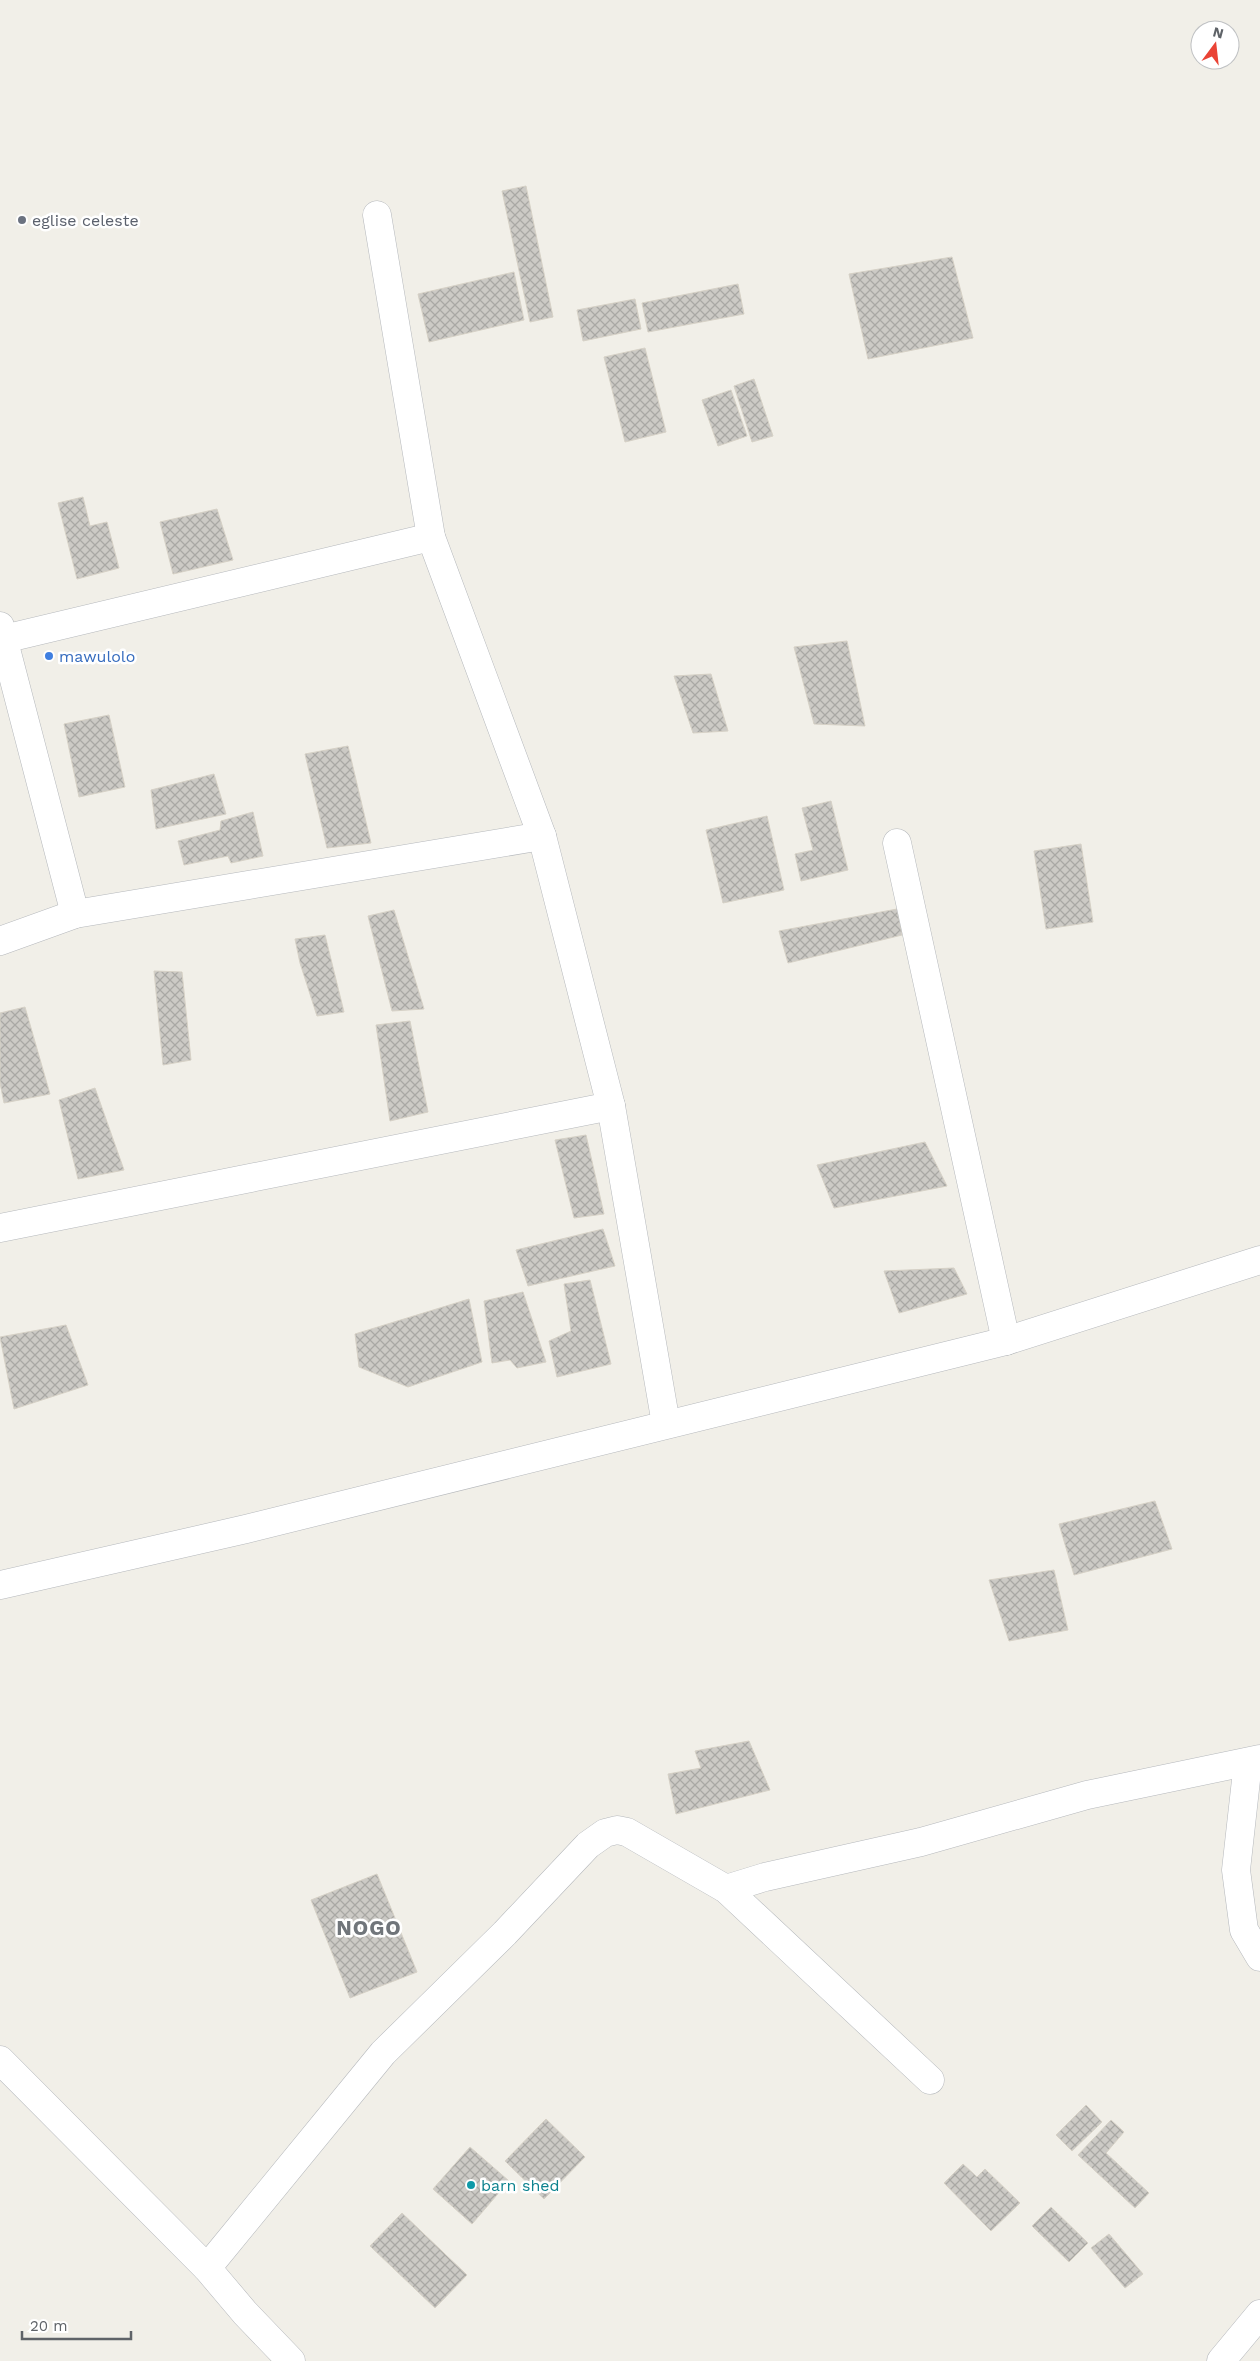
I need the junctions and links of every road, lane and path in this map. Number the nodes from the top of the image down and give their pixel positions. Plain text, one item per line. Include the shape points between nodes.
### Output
1 (377, 215) dead end
2 (431, 538) junction
3 (1, 635) edge
4 (542, 836) junction
5 (897, 843) dead end
6 (75, 914) junction
7 (0, 940) edge
8 (610, 1106) junction
9 (0, 1228) edge
10 (1260, 1260) edge
11 (1006, 1341) junction
12 (666, 1424) junction
13 (0, 1585) edge
14 (1254, 1761) edge
15 (726, 1890) junction
16 (1260, 1958) edge
17 (0, 2060) edge
18 (930, 2080) dead end
19 (207, 2268) junction
20 (1260, 2314) edge
21 (291, 2361) edge
22 (1221, 2361) edge

1 - 2 street
2 - 3 street
2 - 4 street
3 - 6 street
4 - 6 street
4 - 8 street
5 - 11 street
6 - 7 street
8 - 9 street
8 - 12 street
10 - 11 street
11 - 12 street
12 - 13 street via 246,1529
14 - 15 street via 1087,1795 921,1842 765,1877
14 - 16 street via 1236,1870 1244,1930
15 - 18 street
15 - 19 street via 627,1832 605,1833 588,1845 383,2053
17 - 19 street
19 - 21 street
20 - 22 street

